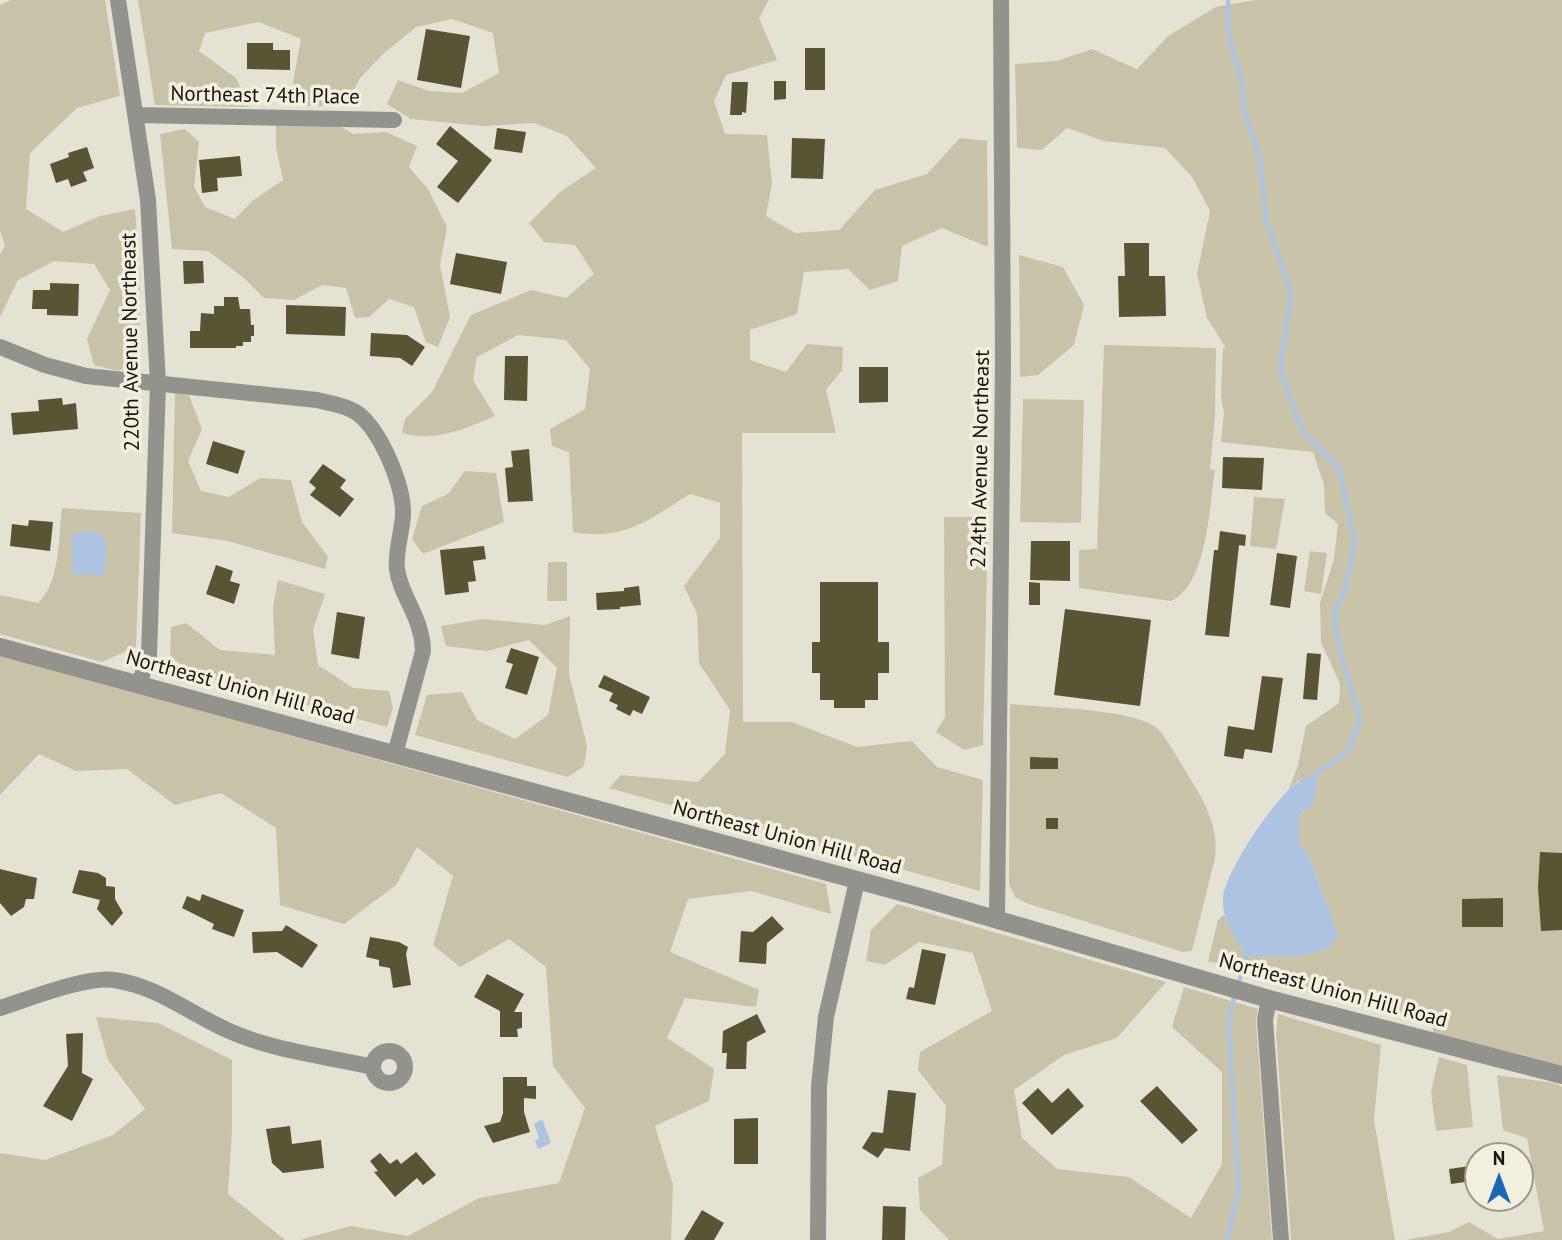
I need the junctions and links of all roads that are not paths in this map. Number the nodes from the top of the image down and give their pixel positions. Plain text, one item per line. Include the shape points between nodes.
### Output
1 (118, 0) edge
2 (1001, 0) edge
3 (136, 115) junction
4 (394, 120) dead end
5 (0, 347) edge
6 (158, 384) junction
7 (0, 647) edge
8 (139, 684) junction
9 (395, 754) junction
10 (857, 881) junction
11 (997, 919) junction
12 (1269, 999) junction
13 (0, 1008) edge
14 (373, 1067) dead end
15 (1562, 1075) edge
16 (818, 1240) edge
17 (1281, 1240) edge

1 - 3 street, 220th Avenue Northeast
2 - 11 street, 224th Avenue Northeast via 1003,372
3 - 4 street, Northeast 74th Place
3 - 6 street, 220th Avenue Northeast via 148,200
5 - 6 street via 86,376
6 - 8 street, 220th Avenue Northeast via 149,654
6 - 9 street via 317,400 362,417 377,438 401,494 397,569 423,651
7 - 8 street, Northeast Union Hill Road
8 - 9 street, Northeast Union Hill Road
9 - 10 street, Northeast Union Hill Road
10 - 11 street, Northeast Union Hill Road
10 - 16 street via 826,1017 819,1086
11 - 12 street, Northeast Union Hill Road
12 - 15 street, Northeast Union Hill Road
12 - 17 street via 1265,1020
13 - 14 street via 81,983 112,979 168,997 226,1030 262,1043

